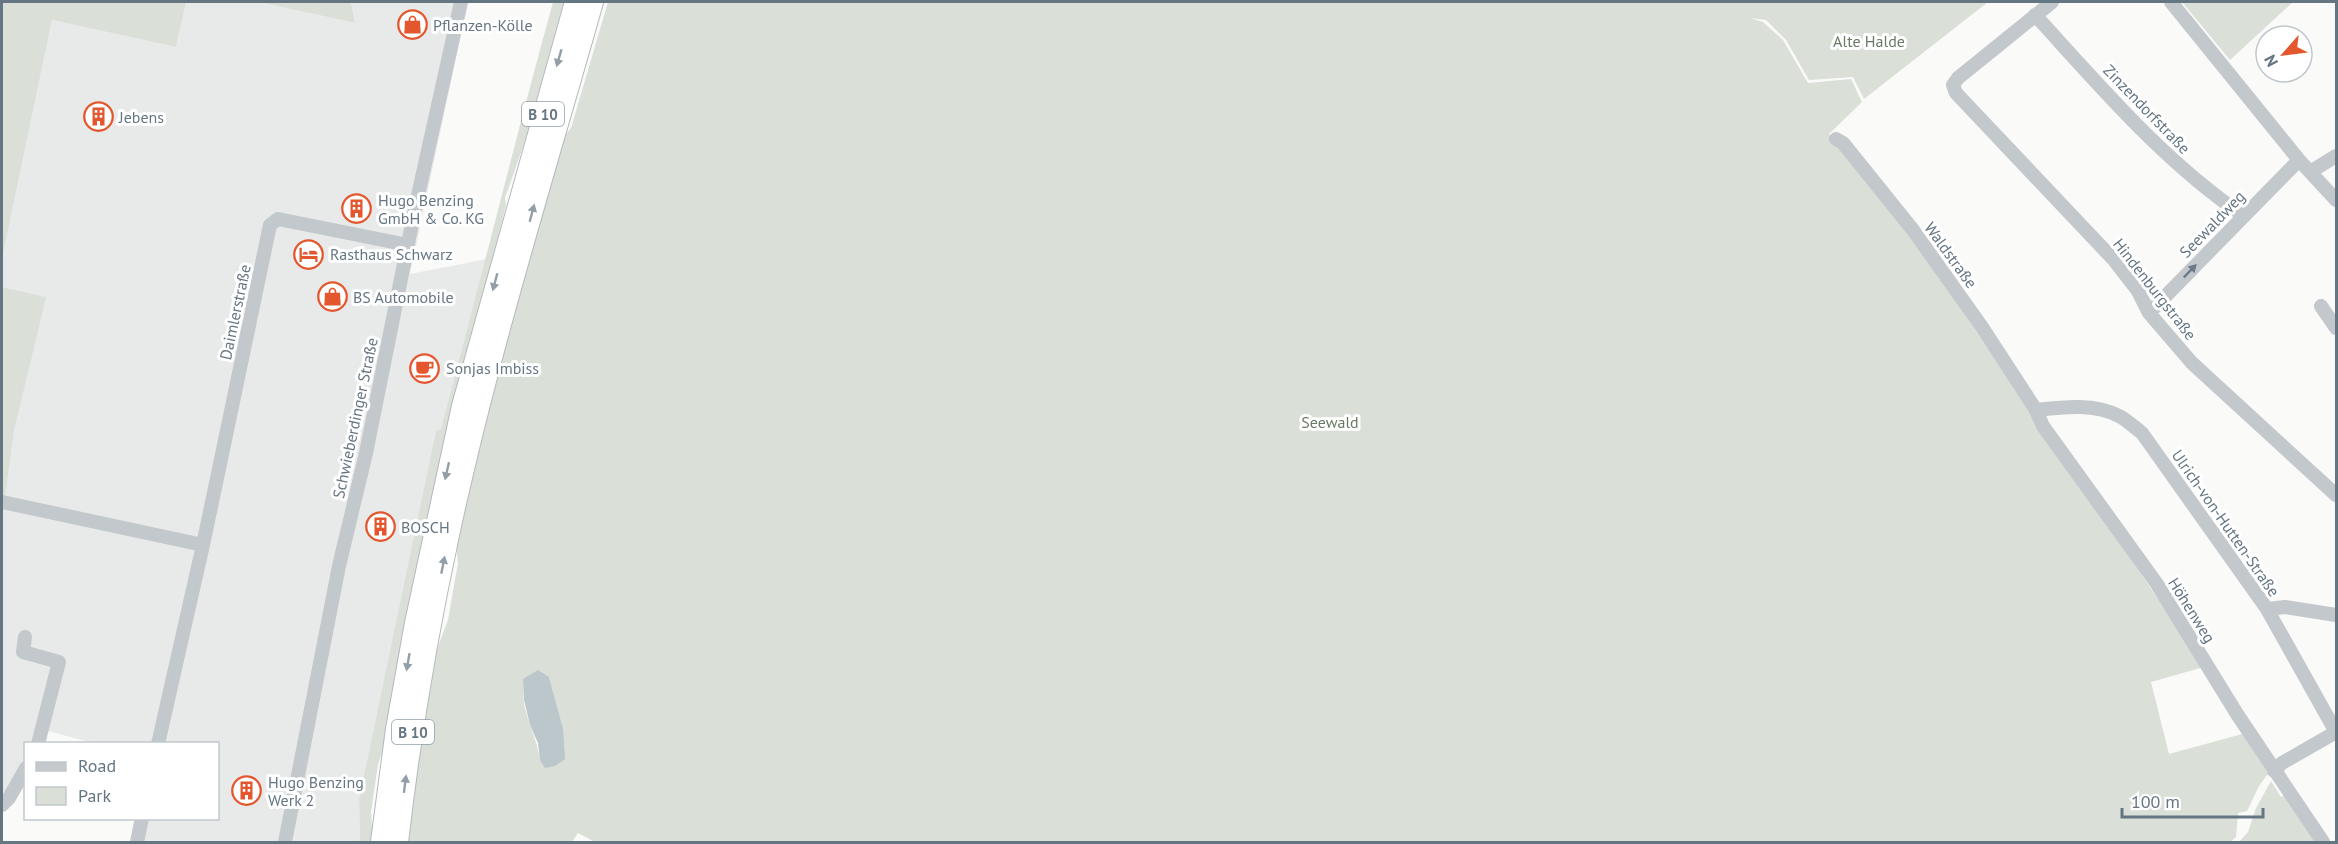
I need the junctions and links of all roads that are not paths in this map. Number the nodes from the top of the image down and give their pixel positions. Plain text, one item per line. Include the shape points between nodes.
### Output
1 (461, 2) edge
2 (575, 2) edge
3 (593, 2) edge
4 (2052, 2) edge
5 (2171, 2) edge
6 (2035, 15) junction
7 (1836, 138) dead end
8 (2337, 156) edge
9 (2299, 159) junction
10 (2310, 172) junction
11 (2337, 200) edge
12 (2244, 216) junction
13 (408, 245) junction
14 (2321, 306) dead end
15 (2149, 313) junction
16 (2337, 328) edge
17 (2027, 398) joint
18 (2036, 410) junction
19 (2337, 495) edge
20 (2, 502) edge
21 (203, 545) junction
22 (2266, 609) junction
23 (2337, 615) edge
24 (25, 637) dead end
25 (2336, 732) edge
26 (39, 742) edge
27 (158, 742) edge
28 (2274, 771) junction
29 (24, 772) edge
30 (2, 805) edge
31 (142, 820) edge
32 (137, 843) edge
33 (285, 843) edge
34 (381, 843) edge
35 (398, 843) edge
36 (2323, 843) edge

1 - 13 street, Schwieberdinger Straße
2 -> 34 highway, B 10 via 462,406 415,623
35 -> 3 highway, B 10 via 449,534 506,304
4 - 6 street
5 - 9 street
6 - 12 street, Zinzendorfstraße via 2157,147 2212,195
6 - 15 street, Hindenburgstraße via 1958,78 1953,85 1956,93 2114,260
7 - 17 street, Waldstraße via 1919,238
8 - 10 street
9 - 10 street
9 - 12 street, Seewaldweg
10 - 11 street
15 -> 12 street, Seewaldweg
13 - 21 street, Daimlerstraße via 278,219 270,225
13 - 33 street, Schwieberdinger Straße
14 - 16 street
15 - 19 street, Hindenburgstraße via 2192,363
17 - 18 street, Höhenweg
18 - 22 street, Ulrich-von-Hutten-Straße via 2092,408 2118,416 2142,433
18 - 28 street, Höhenweg via 2043,426 2157,584
20 - 21 street
21 - 27 street, Daimlerstraße
22 - 23 street via 2285,607
22 - 25 street, Ulrich-von-Hutten-Straße
24 - 26 street via 23,651 59,662
25 - 28 street
28 - 36 street, Höhenweg
29 - 30 street
31 - 32 street

